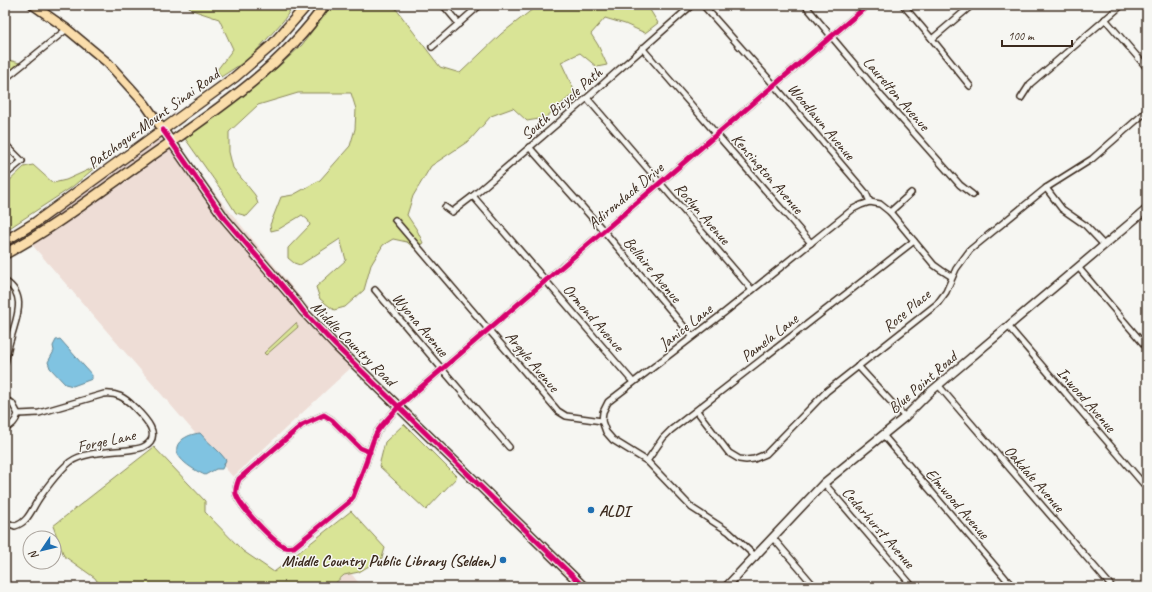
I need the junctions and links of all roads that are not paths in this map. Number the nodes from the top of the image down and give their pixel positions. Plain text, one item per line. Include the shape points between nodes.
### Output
1 (307, 5) edge
2 (325, 5) edge
3 (443, 5) edge
4 (480, 5) edge
5 (692, 5) edge
6 (703, 5) edge
7 (804, 5) edge
8 (868, 5) edge
9 (903, 5) edge
10 (972, 5) edge
11 (1122, 5) edge
12 (38, 6) edge
13 (1105, 19) junction
14 (459, 24) junction
15 (67, 29) junction
16 (831, 36) junction
17 (932, 39) junction
18 (432, 47) dead end
19 (642, 48) junction
20 (1147, 68) edge
21 (5, 79) edge
22 (774, 86) junction
23 (970, 86) dead end
24 (587, 98) junction
25 (1021, 98) dead end
26 (1147, 111) edge
27 (163, 130) junction
28 (717, 134) junction
29 (171, 142) junction
30 (5, 144) edge
31 (529, 147) junction
32 (5, 175) edge
33 (660, 183) junction
34 (1046, 188) junction
35 (911, 193) dead end
36 (973, 195) dead end
37 (473, 196) junction
38 (870, 202) junction
39 (445, 207) dead end
40 (1147, 209) edge
41 (890, 212) junction
42 (395, 220) dead end
43 (603, 230) junction
44 (5, 241) edge
45 (914, 241) junction
46 (810, 242) junction
47 (1104, 245) junction
48 (5, 254) edge
49 (1078, 268) junction
50 (952, 277) junction
51 (545, 280) junction
52 (5, 281) edge
53 (376, 290) dead end
54 (752, 290) junction
55 (1008, 326) junction
56 (489, 329) junction
57 (692, 336) junction
58 (1147, 348) edge
59 (5, 363) edge
60 (858, 366) junction
61 (442, 369) junction
62 (633, 382) junction
63 (939, 386) junction
64 (5, 400) edge
65 (399, 406) junction
66 (697, 411) junction
67 (18, 414) junction
68 (905, 417) junction
69 (602, 421) junction
70 (5, 428) edge
71 (883, 435) junction
72 (509, 447) dead end
73 (370, 452) junction
74 (647, 461) junction
75 (824, 483) junction
76 (1147, 488) edge
77 (5, 522) edge
78 (773, 538) junction
79 (756, 557) junction
80 (584, 587) edge
81 (726, 587) edge
82 (815, 587) edge
83 (913, 587) edge
84 (1013, 587) edge
85 (1112, 587) edge

1 - 27 highway, Patchogue-Mount Sinai Road via 249,66
2 - 29 highway, Patchogue-Mount Sinai Road via 266,71
3 - 14 street
4 - 14 street
5 - 19 street, South Bicycle Path
6 - 22 street, Woodlawn Avenue
7 - 16 street, Laurelton Avenue
8 - 16 street, Adirondack Drive
9 - 17 street
10 - 17 street
11 - 13 street
12 - 15 main road, Middle Country Road
13 - 20 street
13 - 25 street via 1030,84
14 - 18 street
15 - 21 street
15 - 27 main road, Middle Country Road via 108,63 145,104
16 - 22 street, Adirondack Drive
16 - 36 street, Laurelton Avenue via 960,185
17 - 23 street
19 - 24 street, South Bicycle Path
19 - 28 street, Kensington Avenue
22 - 28 street, Adirondack Drive
22 - 38 street, Woodlawn Avenue via 866,193
24 - 31 street, South Bicycle Path
24 - 33 street, Roslyn Avenue
26 - 34 street, Rose Place via 1092,159
27 - 29 main road, Middle Country Road
27 - 44 highway, Patchogue-Mount Sinai Road via 36,222
28 - 33 street, Adirondack Drive
28 - 46 street, Kensington Avenue
29 - 48 highway, Patchogue-Mount Sinai Road via 72,212
29 - 65 main road, Middle Country Road via 225,219 303,312
30 - 32 street via 22,160
31 - 37 street, South Bicycle Path
31 - 43 street, Bellaire Avenue
33 - 43 street, Adirondack Drive
33 - 54 street, Roslyn Avenue
34 - 47 street via 1062,209 1085,225
34 - 50 street, Rose Place via 970,250
35 - 41 street
37 - 39 street, South Bicycle Path via 452,212
37 - 51 street, Ormond Avenue
38 - 41 street via 880,204
38 - 46 street, Janice Lane via 853,209
40 - 47 street, Blue Point Road
41 - 45 street
42 - 56 street, Argyle Avenue
43 - 51 street, Adirondack Drive
43 - 57 street, Bellaire Avenue
45 - 50 street via 940,270
45 - 66 street, Pamela Lane
46 - 54 street, Janice Lane
47 - 49 street, Blue Point Road
49 - 55 street, Blue Point Road
49 - 58 street
50 - 60 street, Rose Place via 946,292 937,304
51 - 56 street, Adirondack Drive
51 - 62 street, Ormond Avenue
52 - 59 street via 14,290 20,310
53 - 61 street, Wyona Avenue
54 - 57 street, Janice Lane
55 - 63 street, Blue Point Road
55 - 76 street, Inwood Avenue
56 - 61 street, Adirondack Drive
56 - 69 street, Argyle Avenue via 558,411 566,416
57 - 62 street, Janice Lane
60 - 66 street, Rose Place via 827,391 766,454 754,459 738,459 729,453
60 - 68 street
61 - 65 street, Adirondack Drive
61 - 72 street, Wyona Avenue
62 - 69 street, Janice Lane via 608,402
63 - 68 street, Blue Point Road
63 - 85 street, Oakdale Avenue
64 - 67 street via 12,404
65 - 73 street, Adirondack Drive via 376,433
65 - 80 main road, Middle Country Road
66 - 74 street, Pamela Lane via 671,430
67 - 70 street via 14,423
67 - 77 street, Forge Lane via 39,413 104,394 115,394 123,397 148,422 153,434 152,439 143,447 84,455 71,461 22,523 15,526
68 - 71 street, Blue Point Road
69 - 74 street via 606,432 614,440
71 - 75 street, Blue Point Road
71 - 84 street, Elmwood Avenue
73 - 73 street, Adirondack Drive via 353,497 294,547 286,547 268,534 246,510 236,494 239,479 302,425 324,415 360,448
74 - 79 street via 692,508 729,532
75 - 78 street, Blue Point Road
75 - 83 street, Cedarhurst Avenue
78 - 79 street, Blue Point Road
78 - 82 street
79 - 81 street, Blue Point Road

